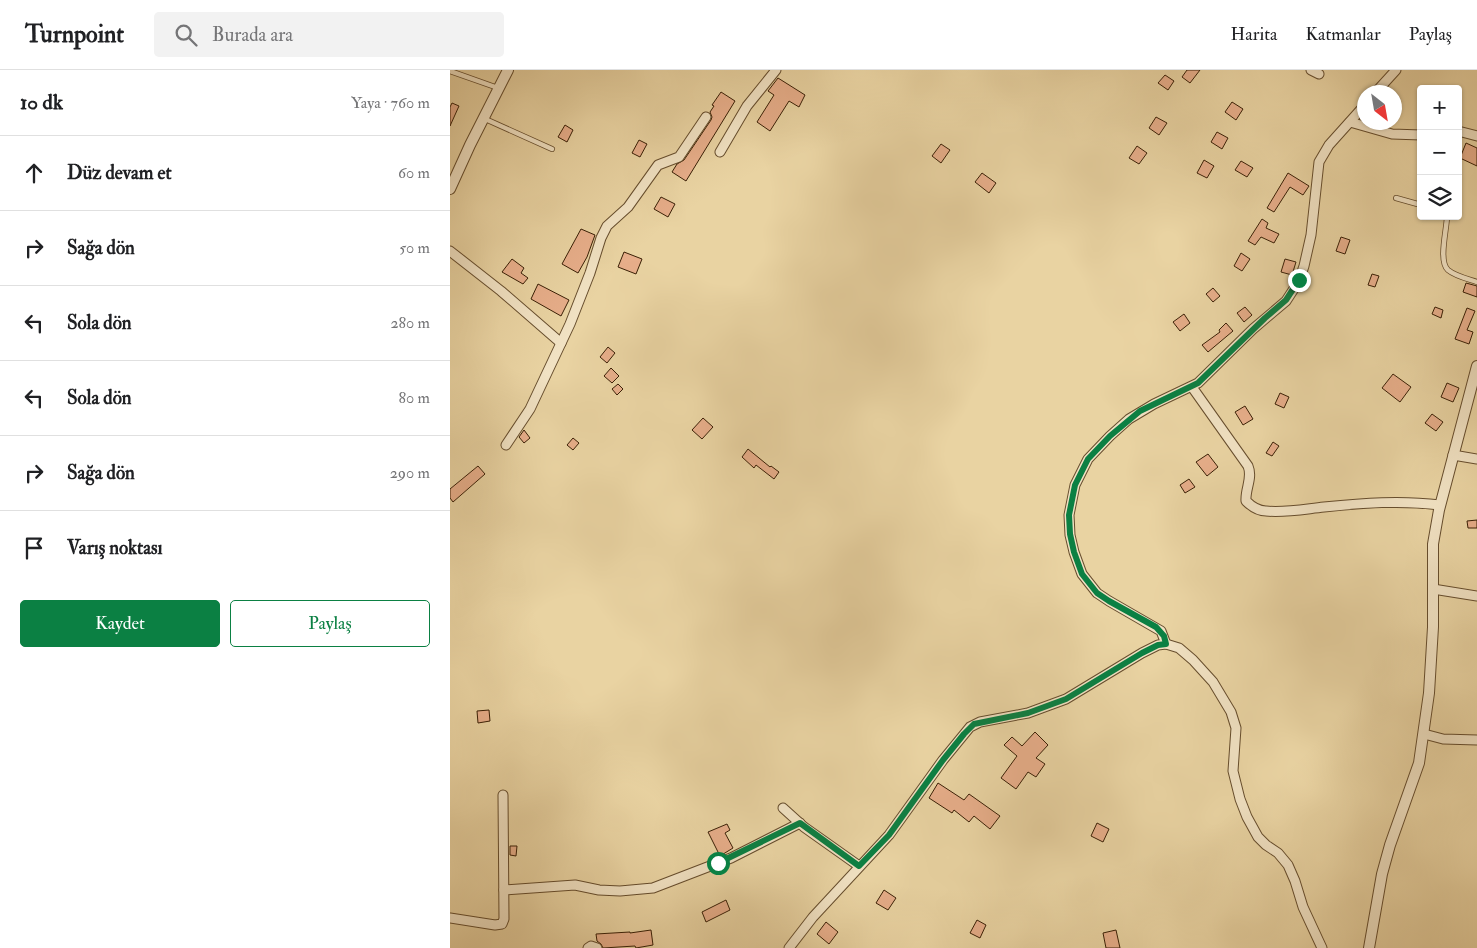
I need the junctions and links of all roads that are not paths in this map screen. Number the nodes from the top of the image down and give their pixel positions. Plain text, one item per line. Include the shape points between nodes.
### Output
1 (450, 70) edge
2 (508, 70) edge
3 (776, 70) edge
4 (1396, 70) edge
5 (1382, 85) edge
6 (498, 88) junction
7 (1357, 114) edge
8 (706, 117) dead end
9 (483, 118) junction
10 (1350, 122) junction
11 (1462, 131) edge
12 (1417, 135) edge
13 (1477, 136) edge
14 (552, 149) dead end
15 (720, 152) dead end
16 (450, 189) edge
17 (1396, 198) dead end
18 (1417, 204) edge
19 (1447, 220) edge
20 (450, 251) edge
21 (1477, 282) edge
22 (561, 343) junction
23 (1477, 366) edge
24 (1192, 387) junction
25 (506, 445) dead end
26 (1453, 455) junction
27 (1477, 459) edge
28 (1440, 505) junction
29 (1433, 589) junction
30 (1477, 596) edge
31 (1166, 644) junction
32 (1424, 734) junction
33 (1477, 740) edge
34 (503, 795) dead end
35 (783, 808) dead end
36 (800, 823) junction
37 (859, 866) junction
38 (504, 890) junction
39 (450, 918) edge
40 (588, 948) edge
41 (597, 948) edge
42 (789, 948) edge
43 (1322, 948) edge
44 (1369, 948) edge

1 - 6 lane
2 - 6 street
3 - 15 street via 748,106
4 - 5 street
6 - 9 street
7 - 10 street
8 - 22 street via 679,157 658,166 628,207 608,226
9 - 14 lane
9 - 16 street
10 - 12 street via 1392,134
10 - 24 street via 1329,144 1319,162 1311,235 1304,266 1292,294
11 - 13 street
17 - 18 lane
19 - 21 lane via 1446,268
20 - 22 street
22 - 25 street via 530,409
23 - 26 street
24 - 28 street via 1248,466 1250,476 1246,501 1255,509 1283,511 1378,502
24 - 31 street via 1140,411 1096,449 1075,485 1069,515 1074,552 1089,584 1118,608 1156,627
26 - 27 street
26 - 28 street
28 - 29 street via 1433,544
29 - 30 street
29 - 32 street via 1430,683
31 - 37 street via 1142,653 1066,699 1028,713 974,724 943,760 889,835
31 - 43 street via 1179,648 1193,660 1213,682 1231,712 1236,728 1233,771 1240,799 1258,837 1288,866
32 - 33 street via 1443,739
32 - 44 street via 1417,770 1382,874
34 - 38 street
35 - 36 street
36 - 37 street
36 - 38 street via 731,858 653,888 620,891 575,885
37 - 42 street
38 - 39 street via 504,919 499,925
40 - 41 street

